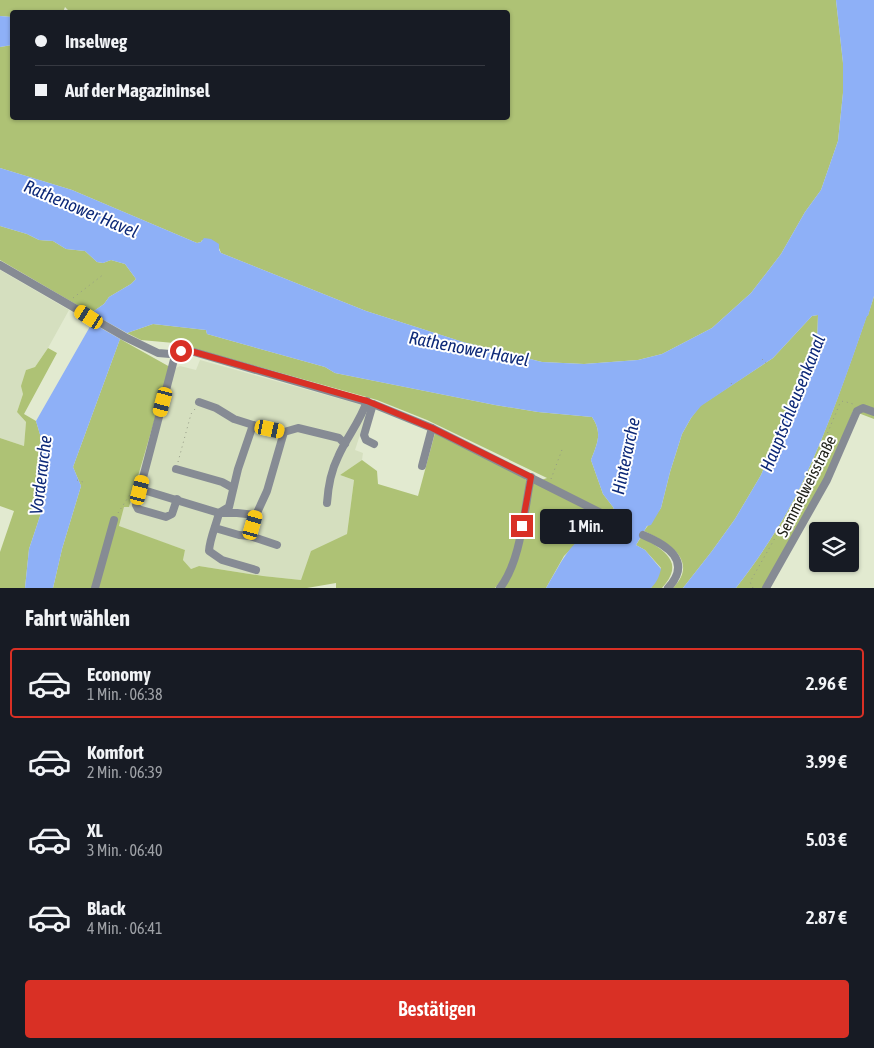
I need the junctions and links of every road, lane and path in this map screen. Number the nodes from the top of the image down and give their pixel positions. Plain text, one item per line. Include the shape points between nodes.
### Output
1 (0, 265) edge
2 (104, 274) dead end
3 (66, 303) junction
4 (176, 352) junction
5 (762, 359) dead end
6 (768, 365) dead end
7 (731, 383) dead end
8 (734, 387) dead end
9 (199, 402) joint
10 (370, 403) junction
11 (863, 408) junction
12 (874, 412) edge
13 (254, 425) junction
14 (432, 428) junction
15 (284, 432) junction
16 (345, 444) junction
17 (374, 444) dead end
18 (563, 447) dead end
19 (422, 466) dead end
20 (176, 468) joint
21 (531, 477) junction
22 (77, 480) dead end
23 (83, 482) dead end
24 (548, 486) junction
25 (234, 488) junction
26 (140, 490) junction
27 (177, 499) junction
28 (327, 504) dead end
29 (219, 513) junction
30 (256, 515) junction
31 (114, 520) dead end
32 (615, 520) dead end
33 (215, 528) junction
34 (643, 535) dead end
35 (250, 536) junction
36 (278, 545) dead end
37 (256, 570) dead end
38 (95, 588) edge
39 (500, 588) edge
40 (668, 588) edge
41 (754, 588) edge
42 (766, 588) edge

1 - 3 street
2 - 3 path
3 - 4 street via 158,353
4 - 10 street via 194,352
4 - 26 street
5 - 6 path
7 - 8 path
9 - 13 street
9 - 20 path via 191,414
10 - 14 street
10 - 16 street
10 - 17 street via 364,435
11 - 12 street
11 - 41 path via 843,401 840,403 808,480 750,582
11 - 42 street, Semmelweisstraße via 857,411 827,480
13 - 15 street
13 - 25 street
14 - 19 street
14 - 21 street
15 - 16 street via 298,428 339,438
15 - 30 street via 267,491
16 - 28 street via 337,458
18 - 24 path
20 - 25 street
21 - 24 street
21 - 39 street via 515,558
22 - 23 path
24 - 32 street
25 - 29 street via 229,507
26 - 27 street
26 - 27 street via 138,509 166,517 172,514
27 - 29 street
29 - 30 street
29 - 33 street
30 - 35 street
31 - 38 street
33 - 35 street
33 - 37 street via 209,551 222,560
34 - 40 street via 664,544 677,561 679,570
35 - 36 street

